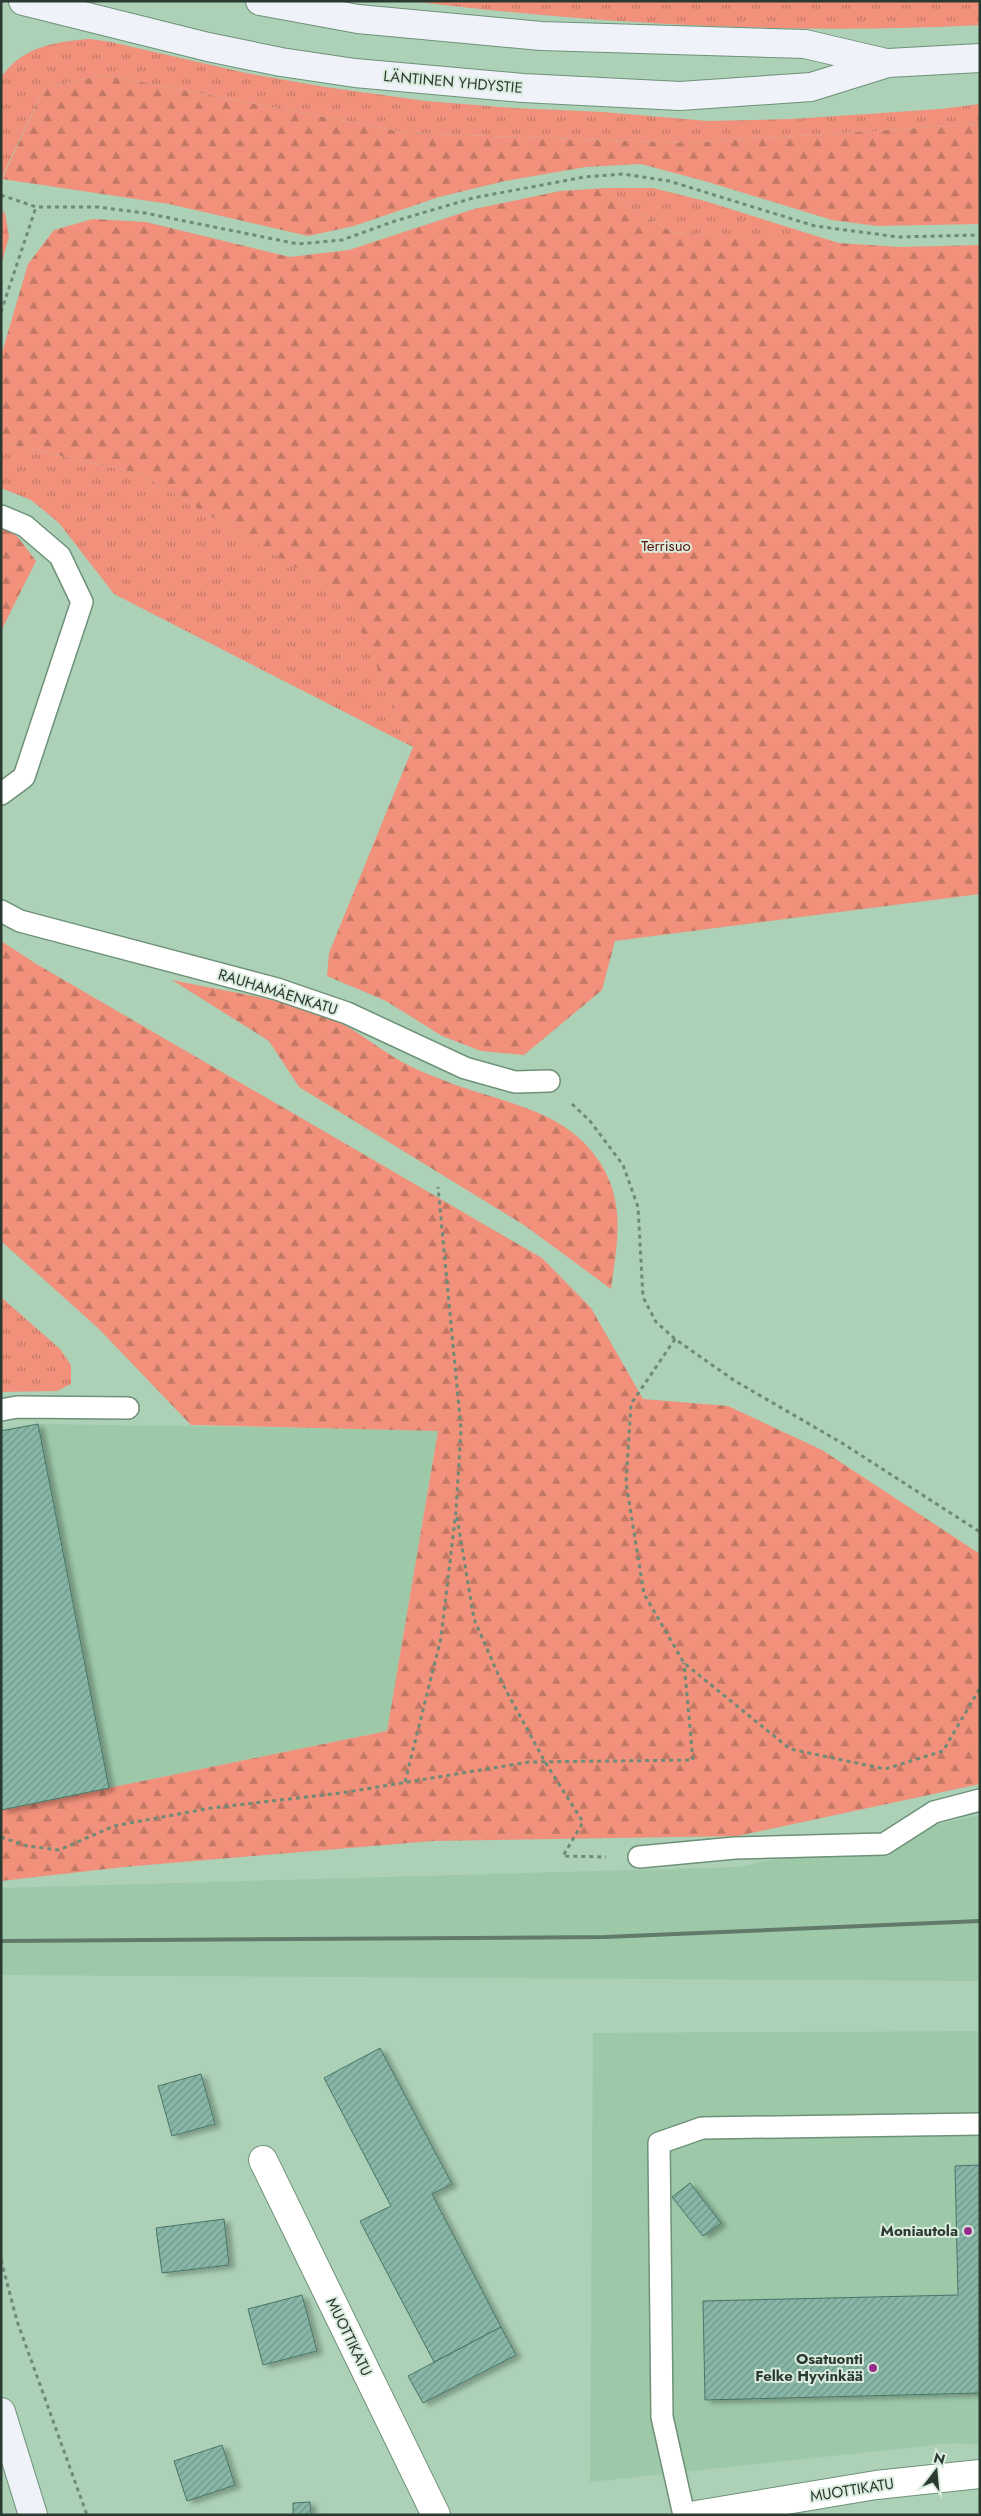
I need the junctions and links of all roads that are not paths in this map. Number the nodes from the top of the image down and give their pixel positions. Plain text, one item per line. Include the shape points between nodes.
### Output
1 (23, 1) edge
2 (260, 1) edge
3 (980, 58) edge
4 (888, 63) junction
5 (1, 516) edge
6 (1, 794) edge
7 (1, 911) edge
8 (549, 1081) road end
9 (128, 1408) dead end
10 (1, 1410) edge
11 (980, 1800) edge
12 (639, 1857) road end
13 (980, 2124) edge
14 (263, 2160) dead end
15 (1, 2412) edge
16 (980, 2474) edge
17 (754, 2510) edge
18 (33, 2515) edge
19 (436, 2515) edge
20 (684, 2515) edge
21 (696, 2515) edge

1 - 4 main road, LÄNTINEN YHDYSTIE via 281,62 355,73 523,88 680,96 811,87
2 - 4 main road, LÄNTINEN YHDYSTIE via 358,19 541,36 805,44
3 - 4 main road, LÄNTINEN YHDYSTIE
5 - 6 lane via 25,526 60,556 82,602 24,777
7 - 8 lane, RAUHAMÄENKATU via 20,921 277,989 348,1013 465,1068 515,1082
9 - 10 lane via 16,1407
11 - 12 lane via 934,1812 884,1844 735,1848
13 - 20 lane via 702,2128 659,2143 662,2417
14 - 19 street, MUOTTIKATU
15 - 18 main road
16 - 17 street, MUOTTIKATU via 876,2485
17 - 21 street, MUOTTIKATU

